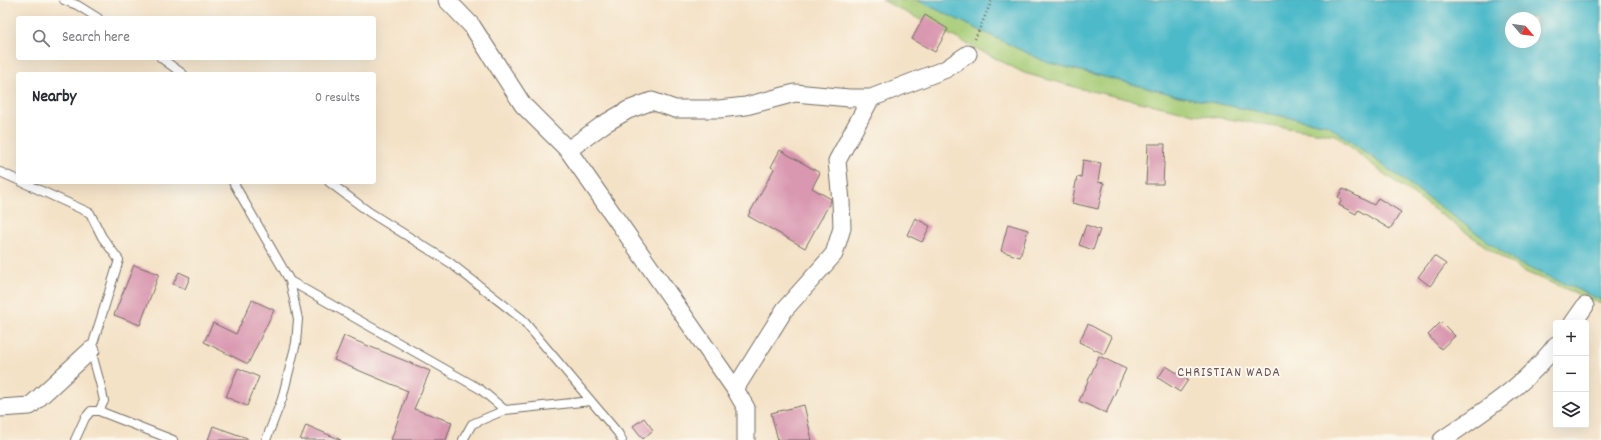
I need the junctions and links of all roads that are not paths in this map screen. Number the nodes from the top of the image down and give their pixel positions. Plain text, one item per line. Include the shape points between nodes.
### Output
1 (64, 0) edge
2 (447, 0) edge
3 (95, 16) edge
4 (968, 54) road end
5 (164, 60) edge
6 (180, 72) edge
7 (871, 98) junction
8 (568, 150) junction
9 (0, 172) edge
10 (16, 179) edge
11 (26, 184) edge
12 (234, 184) edge
13 (332, 184) edge
14 (290, 281) junction
15 (1585, 306) dead end
16 (1575, 320) edge
17 (1553, 349) edge
18 (91, 350) junction
19 (735, 388) junction
20 (592, 401) junction
21 (0, 408) edge
22 (504, 410) junction
23 (99, 412) junction
24 (75, 440) edge
25 (173, 440) edge
26 (266, 440) edge
27 (463, 440) edge
28 (622, 440) edge
29 (746, 440) edge
30 (1442, 440) edge

1 - 3 lane
2 - 8 street via 472,26 523,105
4 - 7 street via 946,69
5 - 6 lane
7 - 8 street via 795,93 746,106 719,109 675,109 652,101 628,110
7 - 19 street via 837,161 842,201 842,228 834,254 785,309
8 - 19 street
9 - 10 lane
11 - 18 lane via 90,213 102,237 119,260
12 - 14 lane
13 - 20 lane via 369,212 449,262 522,319
14 - 22 lane via 480,389
14 - 26 lane via 298,319 296,343 282,399
15 - 16 street
17 - 30 street via 1514,390
18 - 21 street via 30,406
18 - 23 lane via 104,401
19 - 29 street via 746,408
20 - 22 lane
20 - 28 lane
22 - 27 lane via 472,424
23 - 24 lane via 91,411 85,418
23 - 25 lane

